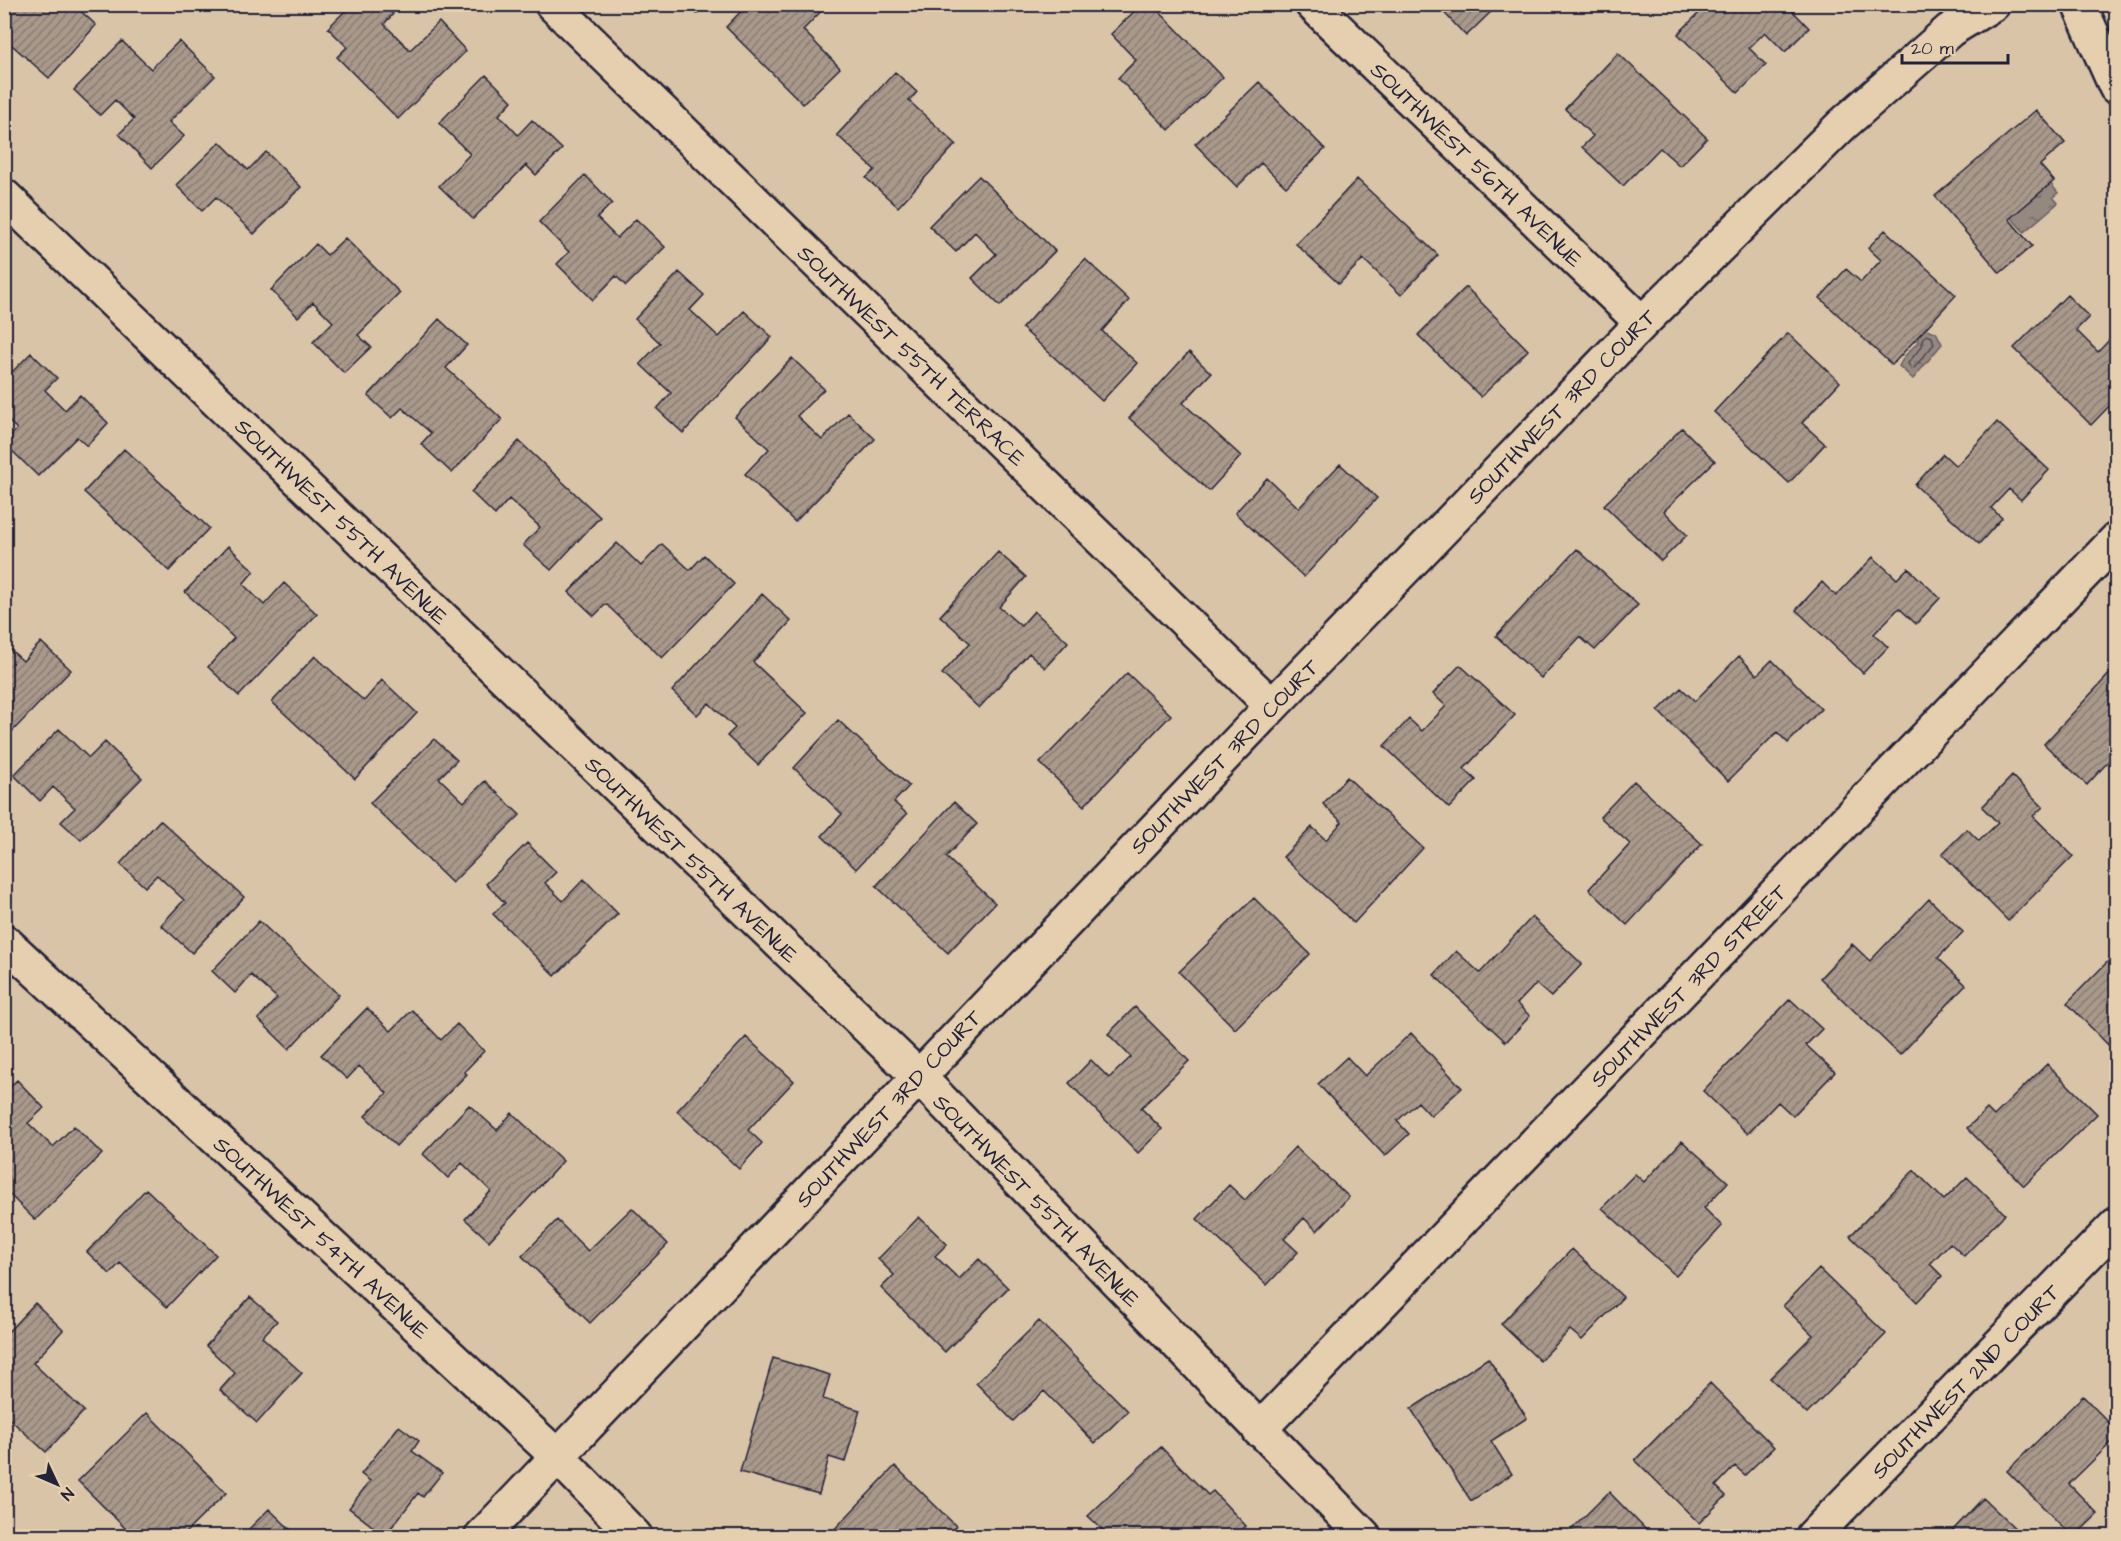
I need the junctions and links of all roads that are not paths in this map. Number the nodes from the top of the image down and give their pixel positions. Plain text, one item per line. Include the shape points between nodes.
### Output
1 (552, 4) edge
2 (1312, 4) edge
3 (1993, 4) edge
4 (2079, 4) edge
5 (2116, 87) edge
6 (4, 196) edge
7 (1642, 323) junction
8 (2116, 540) edge
9 (1272, 706) junction
10 (4, 941) edge
11 (918, 1076) junction
12 (2116, 1225) edge
13 (1259, 1430) junction
14 (558, 1457) junction
15 (482, 1536) edge
16 (635, 1536) edge
17 (1364, 1536) edge
18 (1813, 1536) edge

1 - 9 street, SOUTHWEST 55TH TERRACE
2 - 7 street, SOUTHWEST 56TH AVENUE
3 - 7 street, SOUTHWEST 3RD COURT via 1950,30 1842,125
4 - 5 street
6 - 11 street, SOUTHWEST 55TH AVENUE
7 - 9 street, SOUTHWEST 3RD COURT
8 - 13 street, SOUTHWEST 3RD STREET
9 - 11 street, SOUTHWEST 3RD COURT
10 - 14 street, SOUTHWEST 54TH AVENUE
11 - 13 street, SOUTHWEST 55TH AVENUE
11 - 14 street, SOUTHWEST 3RD COURT
12 - 18 street, SOUTHWEST 2ND COURT
13 - 17 street, SOUTHWEST 55TH AVENUE
14 - 15 street, SOUTHWEST 3RD COURT
14 - 16 street, SOUTHWEST 54TH AVENUE

